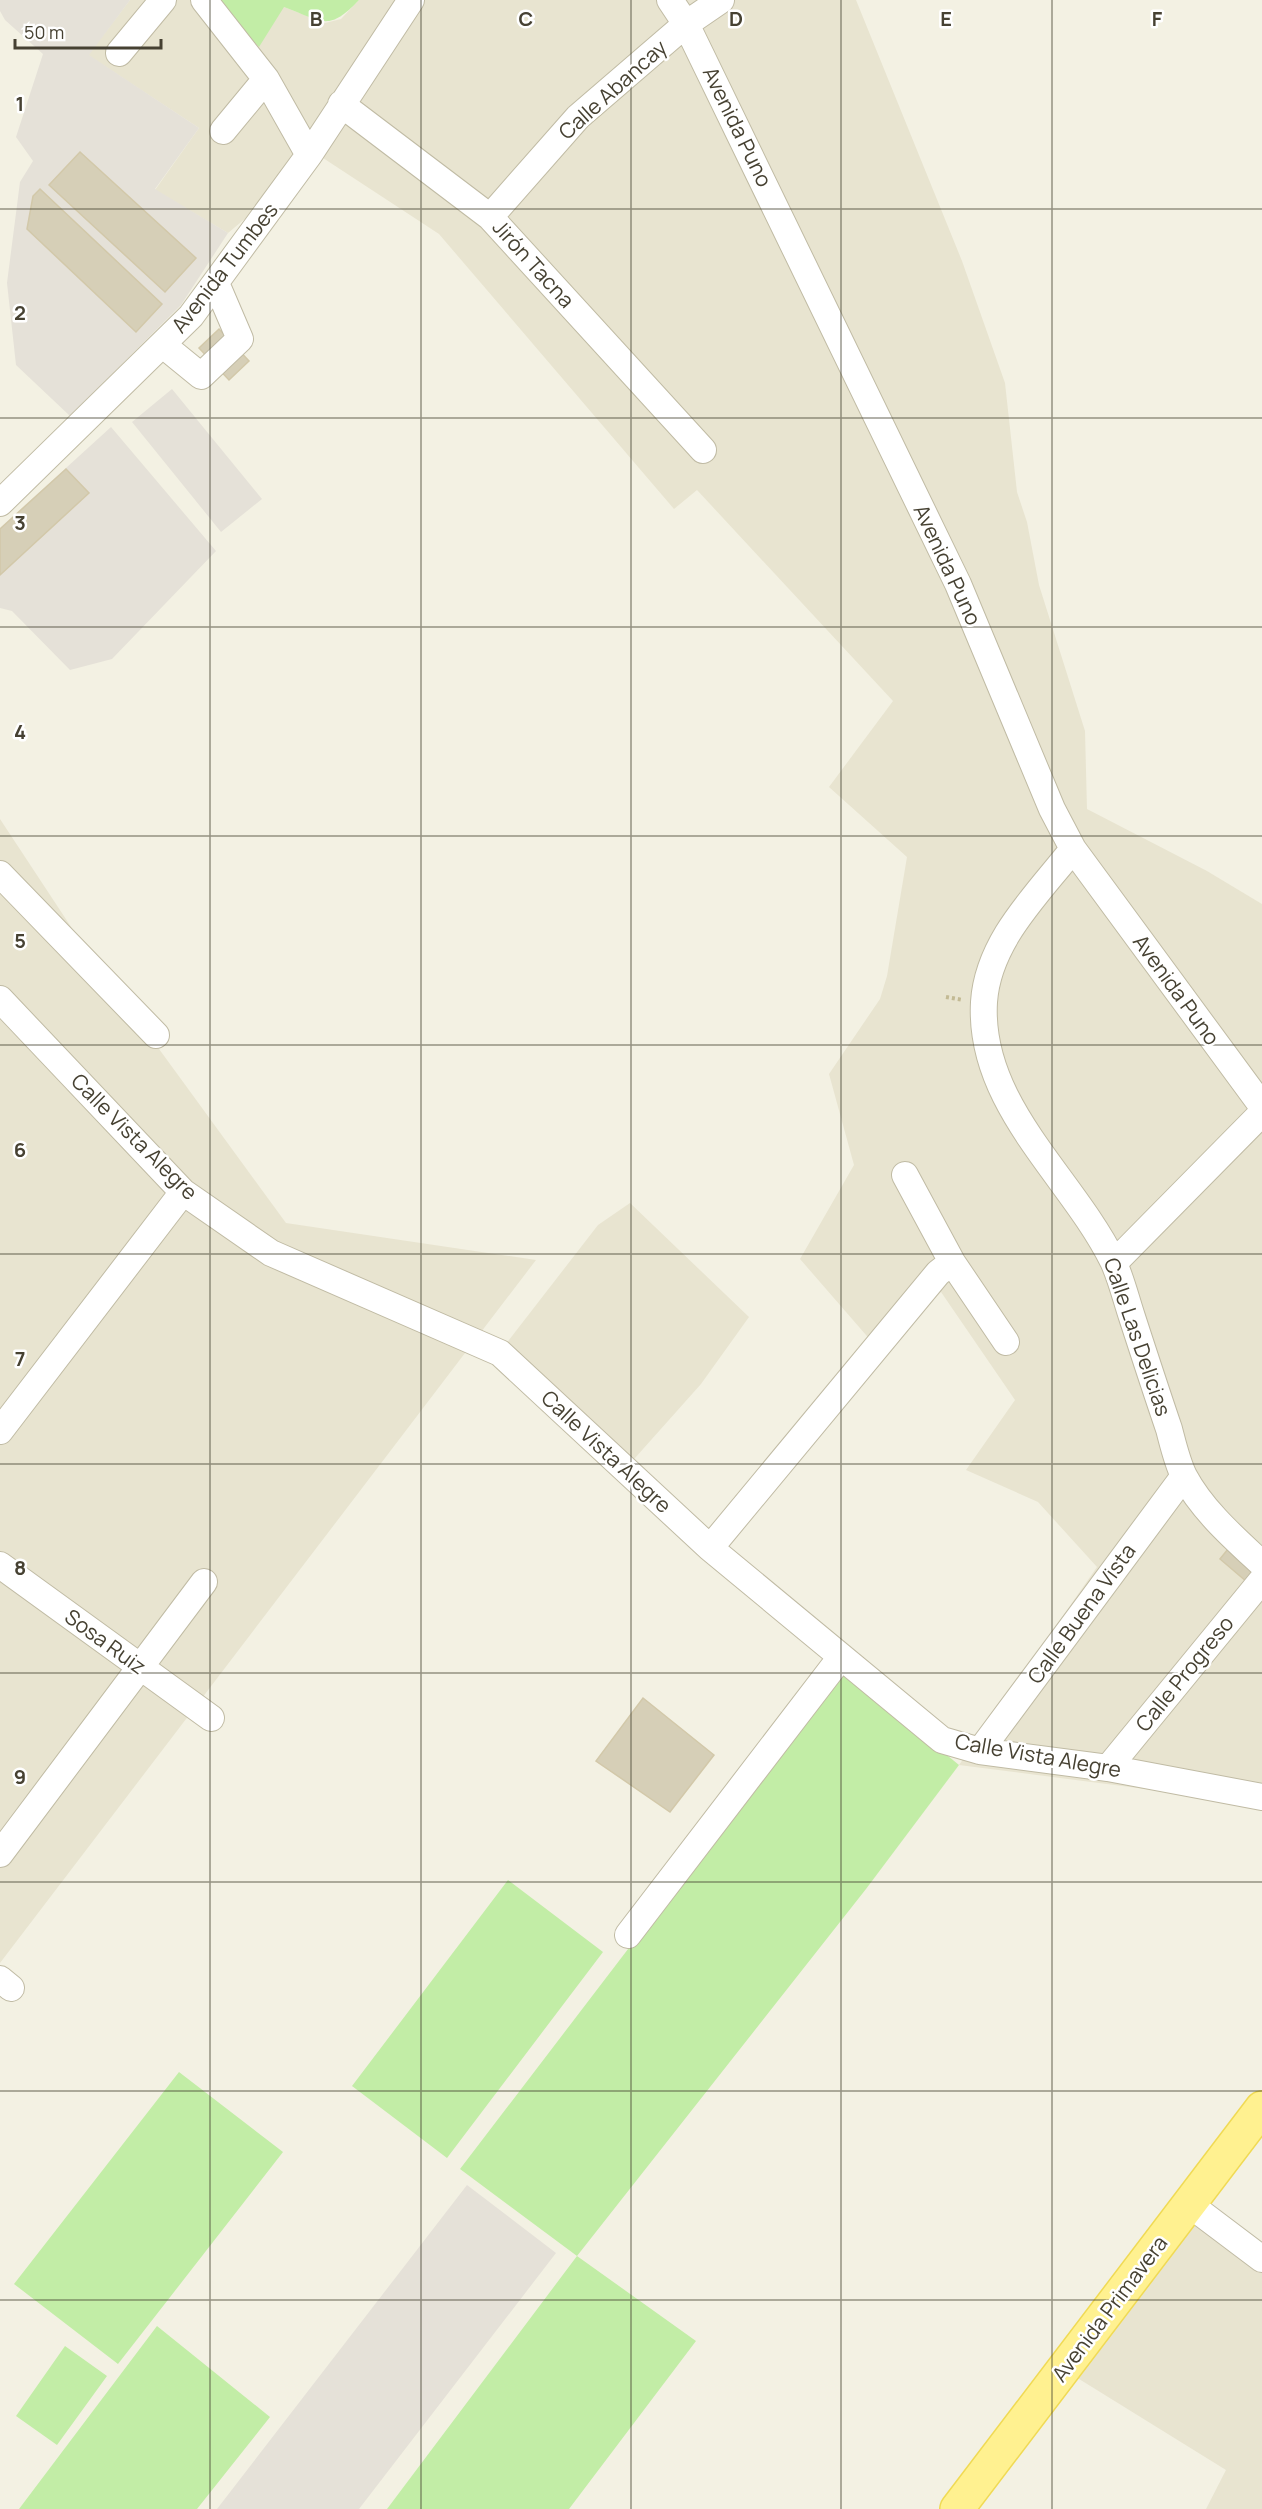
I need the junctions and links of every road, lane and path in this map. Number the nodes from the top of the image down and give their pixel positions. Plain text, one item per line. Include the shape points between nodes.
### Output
1 (163, 0) edge
2 (204, 0) edge
3 (411, 0) edge
4 (670, 0) edge
5 (721, 0) edge
6 (686, 24) junction
7 (119, 53) dead end
8 (266, 79) junction
9 (341, 104) junction
10 (223, 131) dead end
11 (309, 155) junction
12 (490, 216) junction
13 (216, 284) junction
14 (164, 345) junction
15 (703, 450) dead end
16 (0, 503) edge
17 (1074, 849) junction
18 (0, 874) edge
19 (0, 999) edge
20 (156, 1035) dead end
21 (1262, 1106) edge
22 (1262, 1113) edge
23 (906, 1175) dead end
24 (183, 1192) junction
25 (951, 1262) junction
26 (1114, 1263) junction
27 (1006, 1342) dead end
28 (0, 1431) edge
29 (1184, 1476) junction
30 (710, 1548) junction
31 (1262, 1564) edge
32 (0, 1565) edge
33 (1262, 1580) edge
34 (204, 1582) dead end
35 (842, 1657) junction
36 (141, 1668) junction
37 (211, 1718) dead end
38 (980, 1751) junction
39 (1108, 1768) junction
40 (1262, 1797) edge
41 (0, 1854) edge
42 (628, 1935) dead end
43 (1262, 2108) edge
44 (1189, 2204) junction
45 (1262, 2259) edge
46 (957, 2509) edge

1 - 7 street
2 - 8 street
3 - 9 street, Avenida Tumbes
4 - 6 street, Avenida Puno
5 - 6 street, Calle Abancay
6 - 12 street, Calle Abancay via 578,117
6 - 17 street, Avenida Puno via 958,584 1052,809
8 - 10 street
8 - 11 street
9 - 11 street, Avenida Tumbes
9 - 12 street, Jirón Tacna
11 - 13 street, Avenida Tumbes
12 - 15 street, Jirón Tacna
13 - 14 street, Avenida Tumbes
13 - 14 street via 240,339 201,376
14 - 16 street, Avenida Tumbes
17 - 21 street, Avenida Puno
17 - 26 street, Calle Las Delicias via 995,953 987,977 985,1031 991,1065 1003,1090
18 - 20 street
19 - 24 street, Calle Vista Alegre
22 - 26 street
23 - 25 street
24 - 28 street
24 - 30 street, Calle Vista Alegre via 271,1253 500,1353
25 - 27 street
25 - 30 street
26 - 29 street, Calle Las Delicias
29 - 31 street, Calle Las Delicias via 1208,1510
29 - 38 street, Calle Buena Vista
30 - 35 street, Calle Vista Alegre
32 - 36 street, Sosa Ruiz
33 - 39 street, Calle Progreso
34 - 36 street
35 - 38 street, Calle Vista Alegre via 942,1740
35 - 42 street
36 - 37 street, Sosa Ruiz
36 - 41 street
38 - 39 street, Calle Vista Alegre
39 - 40 street, Calle Vista Alegre
43 - 44 main road, Avenida Primavera
44 - 45 street
44 - 46 main road, Avenida Primavera

